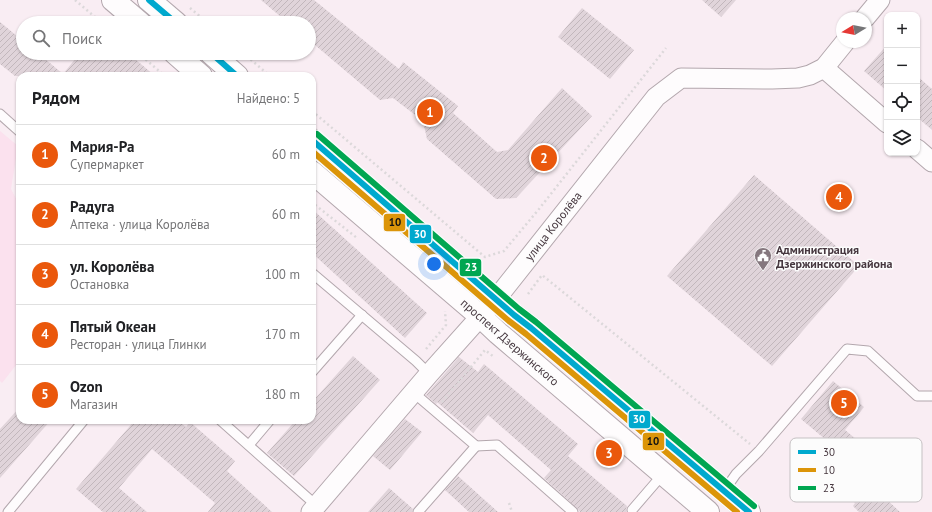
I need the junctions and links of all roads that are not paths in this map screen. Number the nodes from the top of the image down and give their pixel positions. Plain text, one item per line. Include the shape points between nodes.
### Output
1 (113, 0) edge
2 (149, 0) edge
3 (880, 0) edge
4 (870, 12) edge
5 (181, 14) edge
6 (132, 16) edge
7 (840, 48) edge
8 (182, 60) edge
9 (219, 60) edge
10 (824, 68) junction
11 (196, 72) edge
12 (232, 72) edge
13 (0, 114) edge
14 (884, 120) edge
15 (16, 128) edge
16 (316, 143) edge
17 (920, 152) edge
18 (932, 162) edge
19 (316, 175) edge
20 (316, 276) edge
21 (496, 299) junction
22 (362, 315) junction
23 (480, 316) junction
24 (316, 367) edge
25 (429, 374) junction
26 (414, 393) junction
27 (932, 396) edge
28 (81, 424) edge
29 (225, 424) edge
30 (267, 424) edge
31 (249, 445) junction
32 (476, 446) junction
33 (663, 474) junction
34 (724, 491) junction
35 (314, 509) edge
36 (632, 510) dead end
37 (8, 512) edge
38 (418, 512) edge
39 (573, 512) edge
40 (708, 512) edge
41 (749, 512) edge

1 - 6 main road
2 - 5 main road
3 - 4 street
7 - 10 street, улица Королёва
8 - 11 main road
9 - 12 main road
10 - 14 street
10 - 21 street, улица Королёва via 798,78 681,78 656,97
13 - 15 lane
16 - 21 main road, проспект Дзержинского
17 - 18 street
19 - 23 main road, проспект Дзержинского
20 - 22 lane
21 - 23 street, улица Королёва
21 - 34 main road, проспект Дзержинского
22 - 24 lane
22 - 25 lane
23 - 25 street, улица Королёва
23 - 33 main road, проспект Дзержинского
25 - 26 street, улица Королёва
26 - 32 lane
26 - 35 street, улица Королёва
27 - 34 lane via 917,396 868,352 847,349 736,474
28 - 37 lane
29 - 31 lane
30 - 31 lane
31 - 35 lane
32 - 38 lane
32 - 39 lane via 497,445
33 - 36 lane
33 - 40 main road, проспект Дзержинского
34 - 41 main road, проспект Дзержинского

